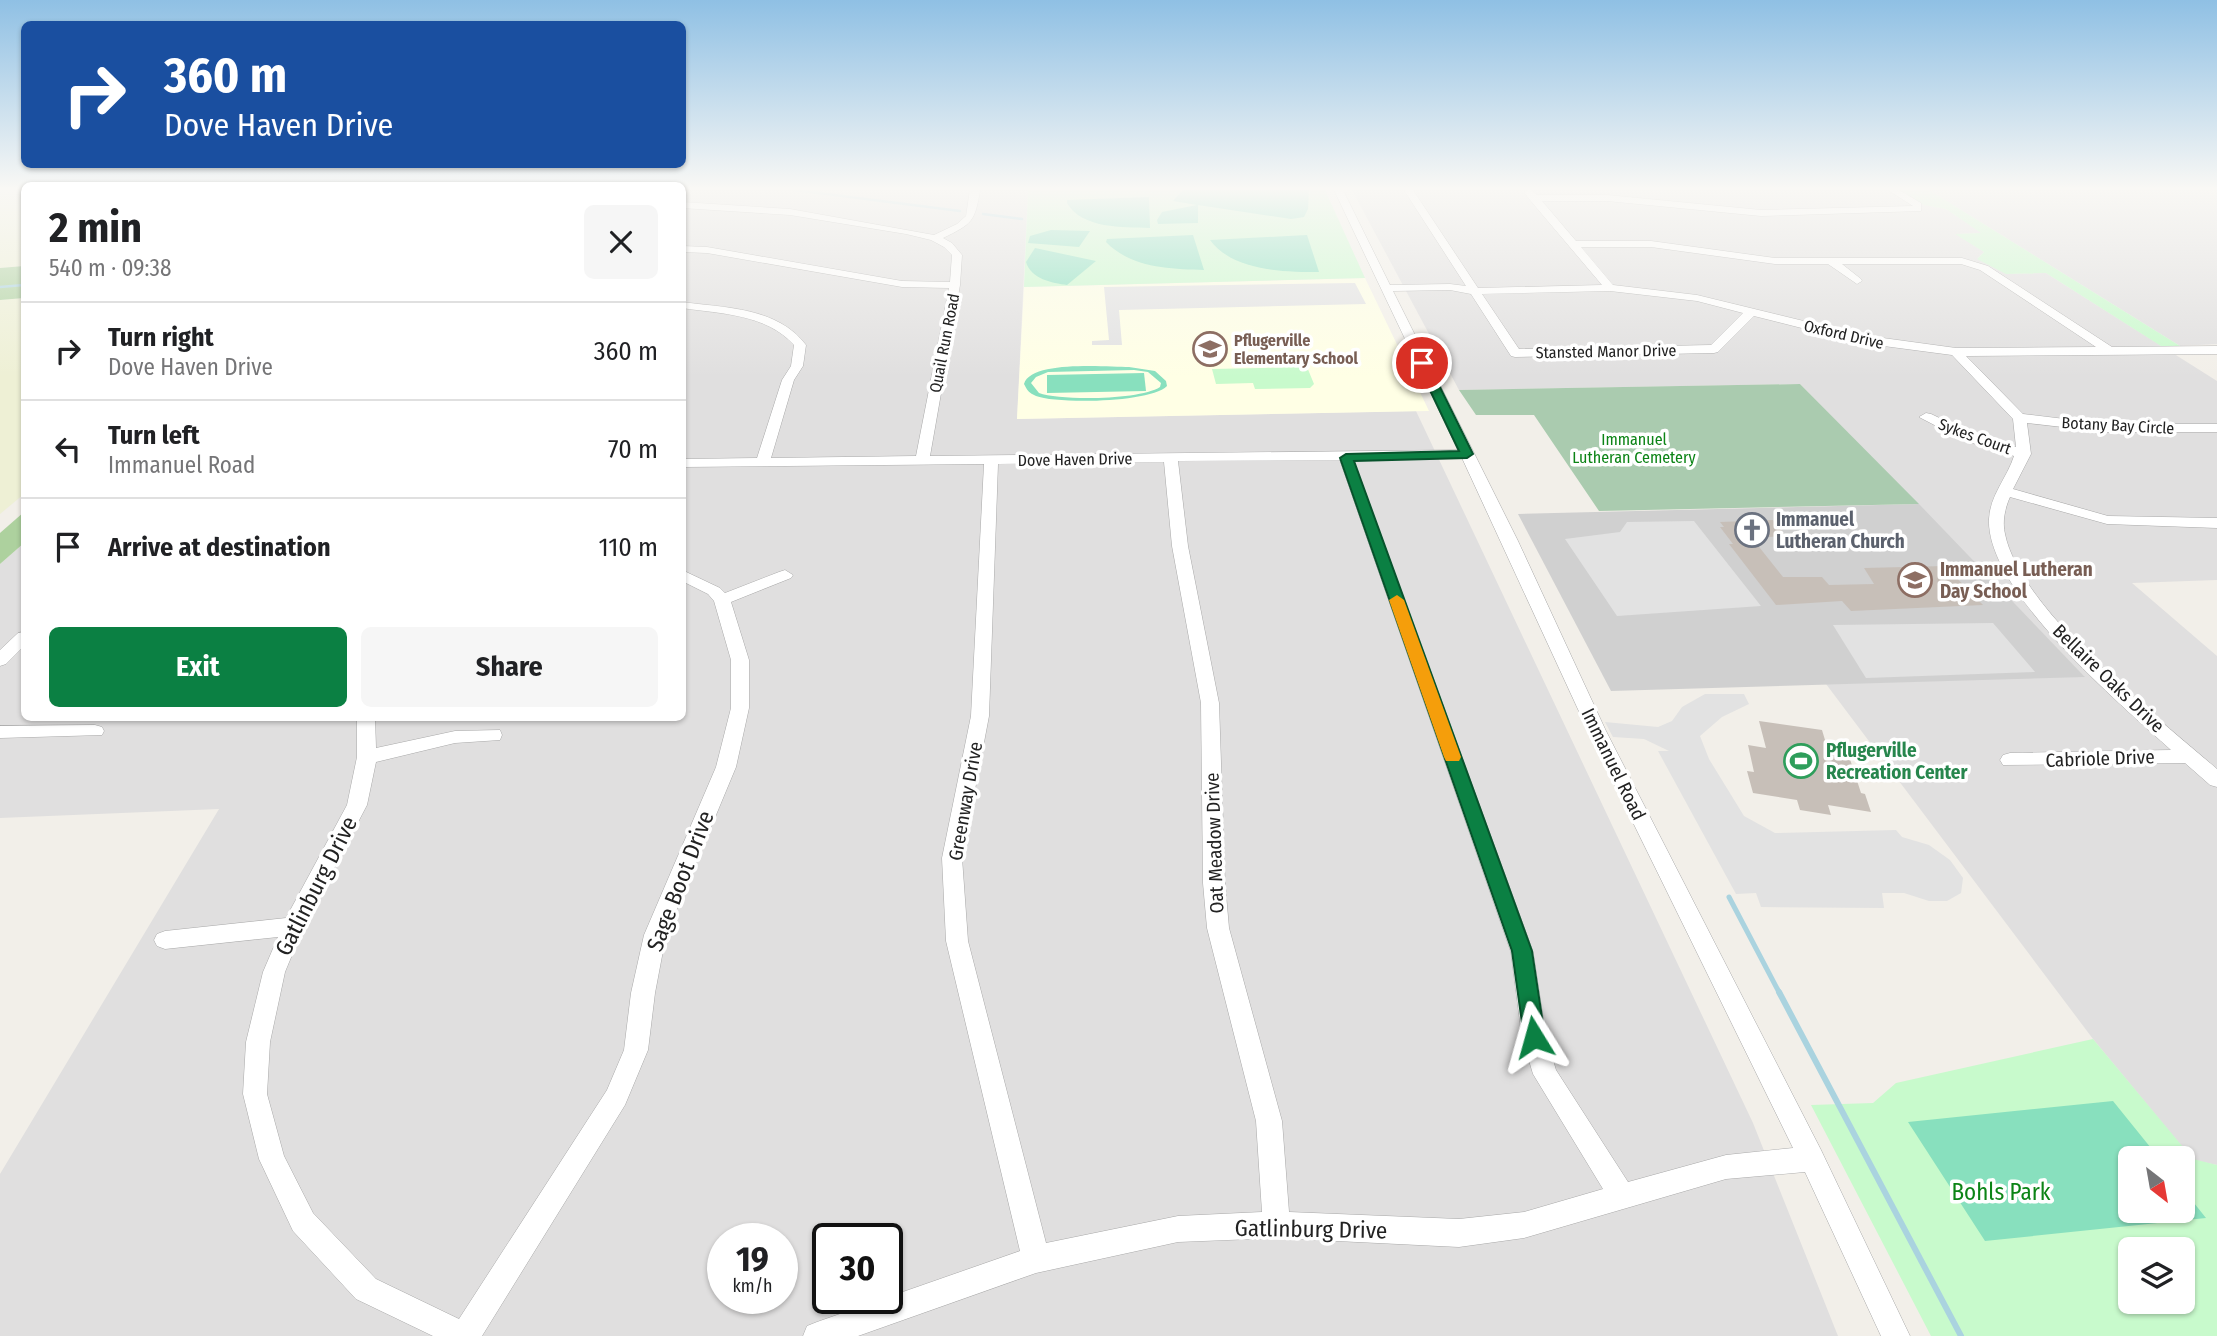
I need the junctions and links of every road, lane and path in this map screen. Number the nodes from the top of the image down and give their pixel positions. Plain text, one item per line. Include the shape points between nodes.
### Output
1 (721, 252) edge
2 (955, 252) edge
3 (1368, 252) edge
4 (1450, 252) edge
5 (1581, 252) edge
6 (1707, 252) edge
7 (1831, 261) junction
8 (1857, 281) dead end
9 (955, 285) junction
10 (1611, 288) junction
11 (1475, 291) junction
12 (1387, 293) junction
13 (686, 306) edge
14 (1751, 312) junction
15 (2217, 350) edge
16 (2110, 351) junction
17 (1956, 352) junction
18 (1926, 418) dead end
19 (2019, 418) junction
20 (2217, 428) edge
21 (1467, 454) junction
22 (2024, 454) junction
23 (1171, 458) junction
24 (1346, 458) junction
25 (763, 460) junction
26 (922, 460) junction
27 (991, 460) junction
28 (686, 463) edge
29 (2004, 491) junction
30 (2217, 523) edge
31 (785, 575) dead end
32 (686, 577) edge
33 (722, 600) junction
34 (21, 640) edge
35 (0, 660) edge
36 (366, 721) edge
37 (95, 730) dead end
38 (0, 732) edge
39 (493, 735) dead end
40 (2190, 756) junction
41 (366, 757) junction
42 (2010, 760) dead end
43 (2217, 780) edge
44 (293, 926) junction
45 (165, 940) dead end
46 (1812, 1159) junction
47 (1623, 1198) junction
48 (1276, 1225) junction
49 (1036, 1259) junction
50 (464, 1336) edge
51 (817, 1336) edge
52 (1896, 1336) edge

1 - 9 street via 902,284
2 - 9 street, Quail Run Road
3 - 12 street, Immanuel Road
4 - 11 street, Stansted Manor Drive
5 - 10 street
6 - 7 street via 1758,260
7 - 8 street
7 - 16 street via 1951,259 1973,264
9 - 26 street, Quail Run Road
10 - 11 street, Oxford Drive
10 - 14 street, Oxford Drive via 1678,295
11 - 12 street, Oxford Drive via 1456,296
11 - 14 street, Stansted Manor Drive via 1515,353 1714,349
12 - 21 street, Immanuel Road
13 - 25 street via 766,320 784,327 800,345 797,366 788,380
14 - 17 street, Oxford Drive via 1885,344
15 - 16 street, Oxford Drive
16 - 17 street, Oxford Drive
17 - 19 street
18 - 22 street, Sykes Court
19 - 20 street, Botany Bay Circle via 2106,428
19 - 22 street via 2026,442
21 - 24 street, Dove Haven Drive
21 - 46 street, Immanuel Road via 1597,731
22 - 29 street, Bellaire Oaks Drive
23 - 24 street, Dove Haven Drive
23 - 27 street, Dove Haven Drive
23 - 48 street, Oat Meadow Drive via 1180,546 1210,703 1218,928 1269,1122
24 - 47 street via 1522,951 1534,1037 1545,1074
25 - 26 street, Dove Haven Drive
25 - 28 street, Dove Haven Drive
26 - 27 street, Dove Haven Drive
27 - 49 street, Greenway Drive via 981,716 953,858 955,913 957,941
29 - 30 street via 2106,520
29 - 40 street, Bellaire Oaks Drive via 1997,532 2001,551 2021,587 2070,642
31 - 33 street
32 - 33 street
33 - 50 street, Sage Boot Drive via 740,660 740,708 726,767 655,935 636,1049 616,1097
34 - 35 street
36 - 41 street, Gatlinburg Drive
37 - 38 street
39 - 41 street via 455,737
40 - 42 street, Cabriole Drive
40 - 43 street, Bellaire Oaks Drive
41 - 44 street, Gatlinburg Drive via 357,805
44 - 45 street
44 - 50 street, Gatlinburg Drive via 274,972 258,1042 255,1094 272,1159 303,1222 366,1289
46 - 47 street, Gatlinburg Drive via 1726,1167
46 - 52 street, Immanuel Road
47 - 48 street, Gatlinburg Drive via 1524,1225 1459,1233
48 - 49 street, Gatlinburg Drive via 1178,1229
49 - 51 street, Gatlinburg Drive

